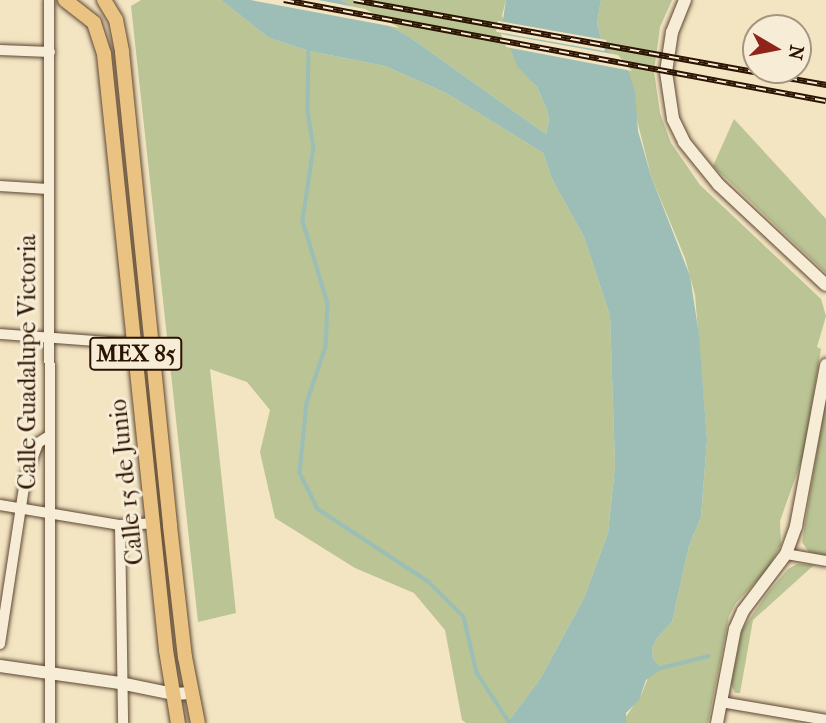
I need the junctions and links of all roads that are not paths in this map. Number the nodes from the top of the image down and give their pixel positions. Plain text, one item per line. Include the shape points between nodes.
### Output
1 (49, 0) edge
2 (65, 0) edge
3 (104, 0) edge
4 (684, 0) edge
5 (0, 50) edge
6 (50, 52) junction
7 (0, 186) edge
8 (48, 189) junction
9 (140, 242) junction
10 (124, 244) junction
11 (826, 285) edge
12 (0, 334) edge
13 (49, 339) junction
14 (135, 344) junction
15 (826, 365) edge
16 (49, 436) junction
17 (0, 505) edge
18 (19, 509) junction
19 (50, 515) junction
20 (154, 523) junction
21 (120, 525) junction
22 (786, 554) junction
23 (826, 561) edge
24 (0, 644) edge
25 (0, 666) edge
26 (51, 674) junction
27 (120, 683) junction
28 (192, 693) junction
29 (173, 694) junction
30 (721, 702) junction
31 (826, 720) edge
32 (50, 723) edge
33 (123, 723) edge
34 (178, 723) edge
35 (198, 723) edge
36 (717, 723) edge

1 - 6 street, Calle Guadalupe Victoria
2 - 10 main road, Calle 15 de Junio / MEX 85 via 90,18 102,44
3 - 9 main road, Calle 15 de Junio / MEX 85 via 116,20 122,52
4 - 11 street via 669,44 666,72 673,119 684,142 719,185
5 - 6 street
6 - 8 street, Calle Guadalupe Victoria
7 - 8 street
8 - 13 street, Calle Guadalupe Victoria
9 - 10 main road
9 - 28 main road, Calle 15 de Junio / MEX 85
10 - 14 main road, Calle 15 de Junio / MEX 85
12 - 13 street
13 - 14 street
13 - 16 street, Calle Guadalupe Victoria
14 - 20 main road, Calle 15 de Junio / MEX 85
15 - 22 street via 796,526
16 - 18 street via 38,443 30,460
16 - 19 street, Calle Guadalupe Victoria
17 - 18 street
18 - 19 street
18 - 24 street
19 - 21 street
19 - 26 street, Calle Guadalupe Victoria
20 - 21 street
20 - 29 main road, Calle 15 de Junio / MEX 85
21 - 27 street
22 - 23 street
22 - 30 street via 743,611 735,629
25 - 26 street
26 - 27 street
26 - 32 street, Calle Guadalupe Victoria
27 - 29 street
27 - 33 street
28 - 29 street
28 - 35 main road, Calle 15 de Junio / MEX 85
29 - 34 main road, Calle 15 de Junio / MEX 85
30 - 31 street
30 - 36 street

